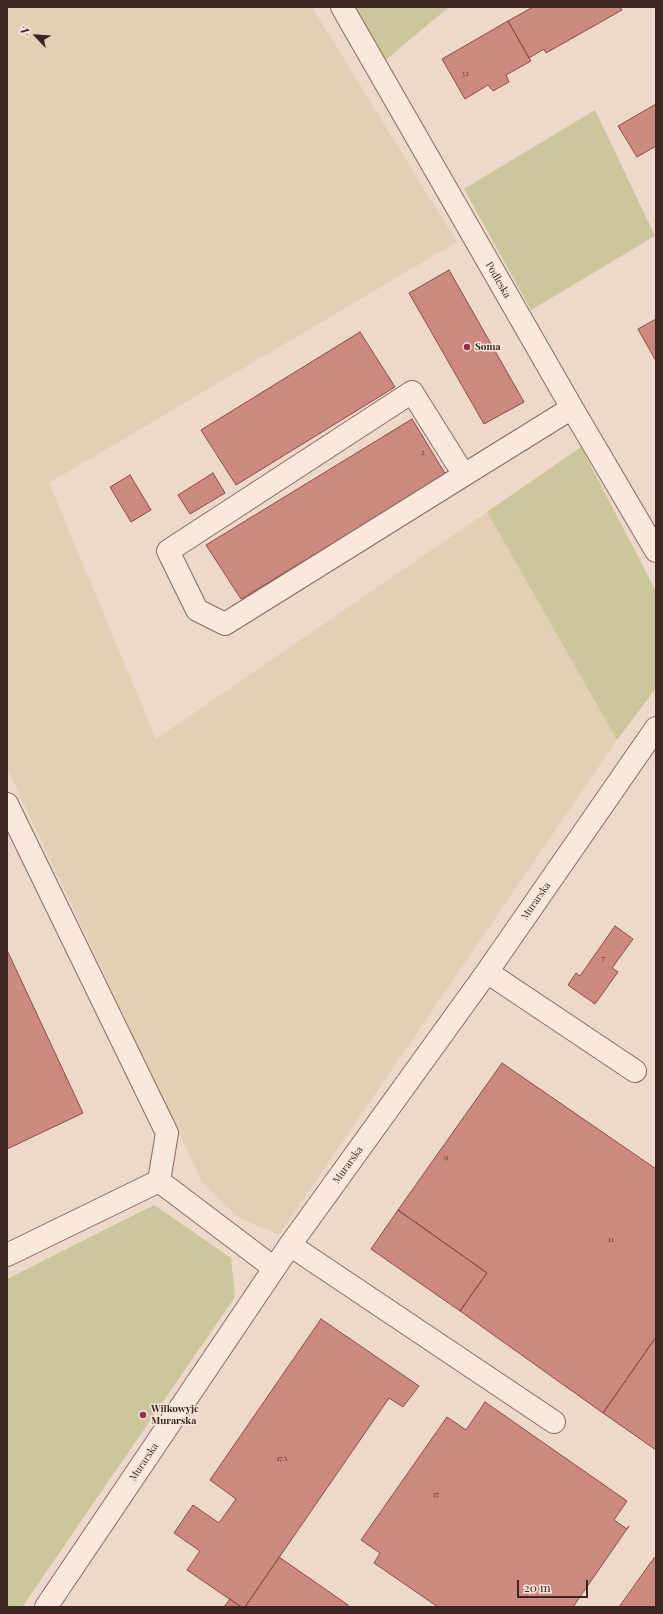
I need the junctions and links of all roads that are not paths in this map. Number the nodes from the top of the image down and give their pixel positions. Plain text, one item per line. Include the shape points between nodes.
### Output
1 (342, 7) edge
2 (572, 408) junction
3 (464, 475) junction
4 (656, 551) edge
5 (656, 728) edge
6 (7, 804) edge
7 (487, 972) junction
8 (635, 1071) dead end
9 (159, 1181) junction
10 (290, 1245) junction
11 (7, 1255) edge
12 (274, 1268) junction
13 (554, 1422) dead end
14 (46, 1607) edge

1 - 2 street, Podleska
2 - 3 street
2 - 4 street, Podleska
3 - 3 street via 225,624 197,610 168,551 412,392
5 - 7 street, Murarska
6 - 9 street via 167,1133
7 - 8 street
7 - 10 street, Murarska
9 - 11 street
9 - 12 street
10 - 12 street, Murarska
10 - 13 street
12 - 14 street, Murarska

